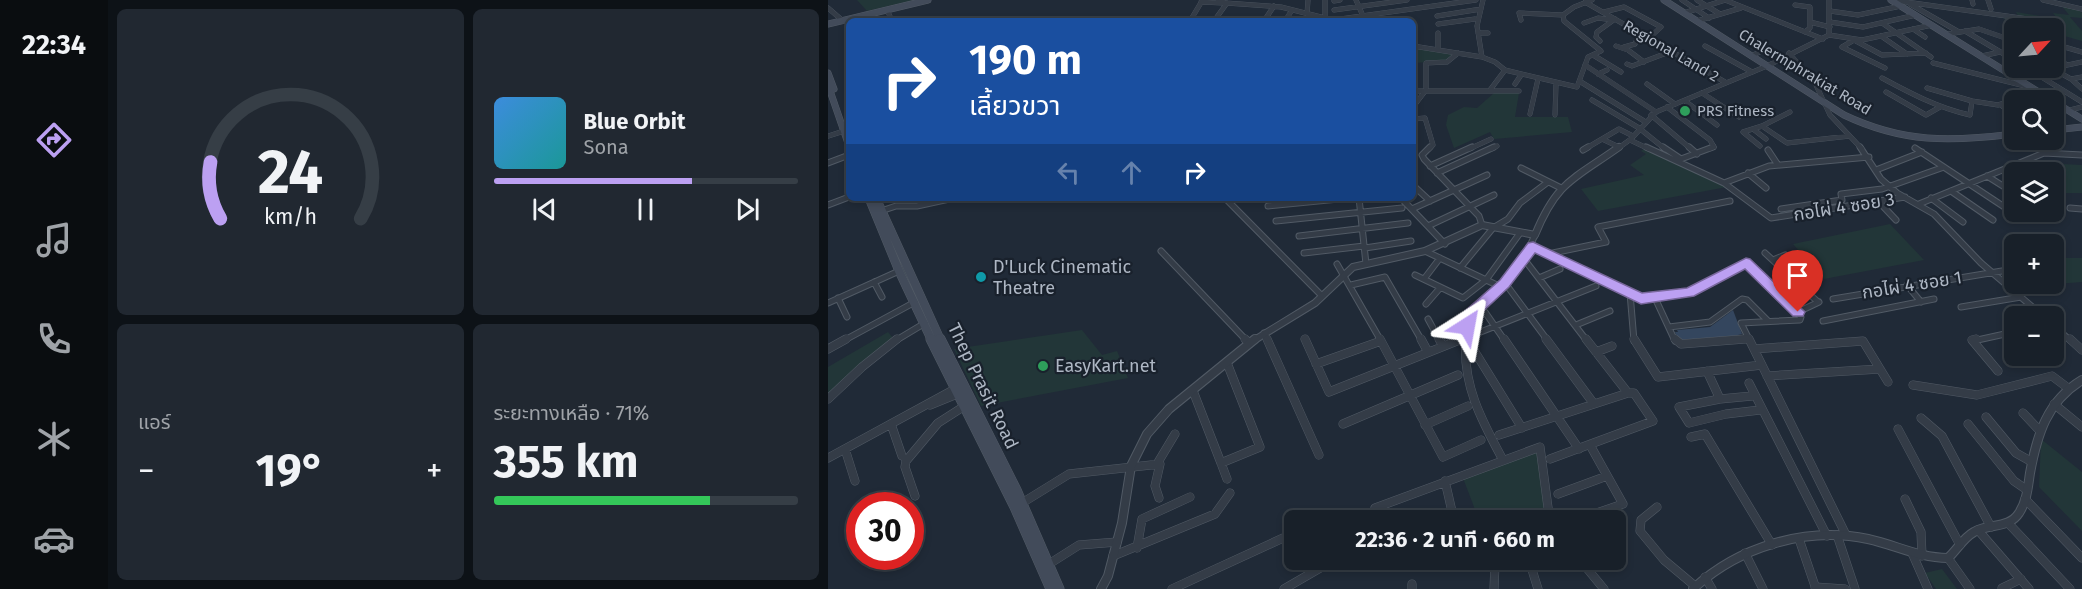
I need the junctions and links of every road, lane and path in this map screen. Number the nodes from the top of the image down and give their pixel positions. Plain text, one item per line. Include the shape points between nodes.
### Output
1 (928, 0) edge
2 (935, 0) edge
3 (1218, 0) edge
4 (1282, 0) edge
5 (1308, 0) edge
6 (1325, 0) edge
7 (1340, 0) edge
8 (1356, 0) edge
9 (1407, 0) edge
10 (1470, 0) edge
11 (1476, 0) edge
12 (1484, 0) edge
13 (1682, 0) edge
14 (1697, 0) edge
15 (1725, 0) edge
16 (1829, 0) edge
17 (1891, 0) edge
18 (1988, 0) edge
19 (2043, 0) edge
20 (1202, 1) edge
21 (1334, 1) edge
22 (1395, 1) edge
23 (1589, 1) edge
24 (1445, 2) edge
25 (1666, 2) edge
26 (1226, 3) junction
27 (1935, 3) edge
28 (1904, 4) junction
29 (1795, 5) dead end
30 (1274, 6) junction
31 (1707, 6) junction
32 (1281, 7) junction
33 (1359, 7) junction
34 (828, 8) edge
35 (1742, 8) junction
36 (1481, 9) junction
37 (1696, 9) junction
38 (1991, 9) dead end
39 (2082, 9) edge
40 (1292, 10) junction
41 (1334, 10) dead end
42 (1400, 10) junction
43 (1830, 11) junction
44 (888, 12) junction
45 (1604, 12) junction
46 (1684, 13) junction
47 (1453, 14) junction
48 (1720, 14) junction
49 (1848, 14) junction
50 (1309, 15) junction
51 (1563, 15) junction
52 (1916, 15) junction
53 (1363, 16) junction
54 (1437, 16) dead end
55 (859, 18) edge
56 (861, 18) edge
57 (891, 18) edge
58 (1192, 18) edge
59 (1216, 18) edge
60 (1266, 18) edge
61 (1287, 18) edge
62 (1308, 18) edge
63 (1322, 18) edge
64 (1326, 18) edge
65 (1356, 18) edge
66 (1709, 18) junction
67 (2017, 18) edge
68 (1475, 19) dead end
69 (1614, 19) junction
70 (846, 20) edge
71 (1521, 20) dead end
72 (846, 21) edge
73 (1457, 21) junction
74 (1697, 21) junction
75 (1810, 22) junction
76 (1584, 23) dead end
77 (1881, 23) junction
78 (1438, 24) dead end
79 (1830, 24) junction
80 (828, 25) edge
81 (1932, 25) junction
82 (1850, 26) junction
83 (1912, 29) junction
84 (1965, 31) junction
85 (1805, 32) junction
86 (1896, 32) junction
87 (1959, 32) junction
88 (1438, 33) dead end
89 (1478, 33) junction
90 (1488, 33) dead end
91 (1948, 34) junction
92 (1829, 35) junction
93 (1881, 36) junction
94 (1647, 37) junction
95 (1925, 37) dead end
96 (1823, 39) junction
97 (1852, 39) junction
98 (2004, 39) edge
99 (1600, 41) dead end
100 (1416, 46) edge
101 (1616, 46) dead end
102 (1705, 46) dead end
103 (1624, 47) junction
104 (2064, 47) edge
105 (1438, 49) junction
106 (1764, 50) dead end
107 (1672, 51) junction
108 (2000, 52) junction
109 (2082, 52) edge
110 (1458, 53) junction
111 (1789, 53) junction
112 (1926, 53) junction
113 (1907, 54) junction
114 (2004, 54) edge
115 (1593, 55) junction
116 (1882, 55) junction
117 (1750, 56) junction
118 (1982, 56) junction
119 (1482, 57) junction
120 (1931, 57) dead end
121 (1644, 62) junction
122 (1872, 62) junction
123 (2082, 62) edge
124 (1933, 63) dead end
125 (2064, 63) edge
126 (1627, 64) dead end
127 (1585, 65) junction
128 (2068, 65) junction
129 (1767, 66) junction
130 (2064, 66) edge
131 (1884, 68) dead end
132 (2004, 69) edge
133 (1505, 70) junction
134 (1607, 70) dead end
135 (1622, 72) dead end
136 (1752, 72) junction
137 (828, 73) edge
138 (1598, 74) junction
139 (1521, 75) junction
140 (2064, 76) edge
141 (2082, 77) edge
142 (1882, 78) dead end
143 (2018, 78) edge
144 (2044, 78) edge
145 (1538, 79) junction
146 (2071, 80) junction
147 (1581, 81) junction
148 (1725, 82) junction
149 (1515, 84) dead end
150 (1556, 84) junction
151 (1647, 84) dead end
152 (828, 85) edge
153 (2032, 87) junction
154 (1927, 88) dead end
155 (2082, 89) edge
156 (1426, 90) junction
157 (1490, 90) junction
158 (2037, 90) edge
159 (1416, 91) edge
160 (1520, 91) dead end
161 (1886, 92) dead end
162 (1702, 93) junction
163 (1592, 100) dead end
164 (1685, 101) junction
165 (1822, 101) junction
166 (1972, 101) junction
167 (2082, 102) edge
168 (1416, 103) edge
169 (1675, 104) junction
170 (2004, 104) edge
171 (2001, 105) junction
172 (2064, 106) edge
173 (1667, 107) junction
174 (1940, 107) junction
175 (2082, 107) edge
176 (2004, 108) edge
177 (2070, 110) junction
178 (1790, 112) dead end
179 (1530, 114) dead end
180 (1654, 114) junction
181 (1555, 116) dead end
182 (1739, 117) dead end
183 (1416, 118) edge
184 (2082, 119) edge
185 (1644, 121) junction
186 (1717, 124) dead end
187 (1762, 126) junction
188 (2082, 127) edge
189 (1639, 128) junction
190 (1753, 129) junction
191 (2064, 129) edge
192 (846, 130) edge
193 (2004, 135) edge
194 (828, 136) edge
195 (1850, 136) junction
196 (1632, 138) junction
197 (1491, 139) dead end
198 (1602, 139) junction
199 (1766, 139) dead end
200 (1497, 146) dead end
201 (1760, 146) dead end
202 (1619, 147) junction
203 (1915, 148) dead end
204 (1583, 150) dead end
205 (1768, 150) dead end
206 (1922, 152) junction
207 (1697, 154) junction
208 (2082, 155) edge
209 (846, 156) edge
210 (1869, 157) junction
211 (2022, 162) edge
212 (828, 163) edge
213 (1778, 165) junction
214 (1430, 166) junction
215 (1944, 167) junction
216 (1521, 168) dead end
217 (2004, 169) edge
218 (1876, 170) junction
219 (1437, 173) junction
220 (1748, 173) junction
221 (1487, 175) dead end
222 (1987, 176) junction
223 (1548, 182) junction
224 (1724, 183) junction
225 (1970, 183) junction
226 (1890, 187) junction
227 (2004, 187) edge
228 (1416, 188) dead end
229 (1561, 188) junction
230 (1766, 188) dead end
231 (1455, 191) junction
232 (1951, 191) junction
233 (1494, 195) dead end
234 (1906, 197) junction
235 (846, 198) edge
236 (1931, 198) junction
237 (870, 201) edge
238 (877, 201) edge
239 (940, 201) edge
240 (1228, 201) edge
241 (1319, 201) edge
242 (1359, 201) edge
243 (1404, 201) edge
244 (1430, 201) junction
245 (1730, 201) dead end
246 (1879, 201) junction
247 (1919, 204) junction
248 (828, 205) edge
249 (1268, 206) dead end
250 (1471, 207) junction
251 (2004, 207) edge
252 (1402, 208) dead end
253 (2070, 208) dead end
254 (2082, 208) edge
255 (1412, 209) junction
256 (1781, 209) dead end
257 (881, 211) junction
258 (1361, 213) junction
259 (1896, 220) dead end
260 (1993, 220) dead end
261 (1276, 221) dead end
262 (1963, 222) dead end
263 (1408, 224) dead end
264 (1482, 225) junction
265 (1428, 226) junction
266 (1493, 228) junction
267 (1362, 229) junction
268 (1520, 233) junction
269 (1299, 236) dead end
270 (1535, 236) junction
271 (1411, 241) dead end
272 (1444, 244) junction
273 (1533, 247) junction
274 (1365, 249) junction
275 (1161, 251) dead end
276 (1425, 251) junction
277 (1304, 253) dead end
278 (1765, 253) dead end
279 (1547, 254) junction
280 (1785, 255) dead end
281 (1440, 258) junction
282 (1524, 259) junction
283 (1773, 260) junction
284 (1337, 264) dead end
285 (1368, 264) junction
286 (1460, 268) junction
287 (1560, 269) dead end
288 (899, 271) junction
289 (1807, 271) dead end
290 (2004, 271) edge
291 (1344, 273) junction
292 (1992, 273) junction
293 (1415, 275) dead end
294 (1539, 278) junction
295 (1424, 279) junction
296 (1793, 279) junction
297 (1486, 280) junction
298 (874, 282) junction
299 (2004, 284) edge
300 (1351, 285) junction
301 (1907, 285) junction
302 (1596, 286) dead end
303 (1504, 287) junction
304 (1440, 288) junction
305 (1630, 293) junction
306 (2017, 294) edge
307 (1323, 295) junction
308 (882, 297) dead end
309 (2021, 297) junction
310 (838, 298) junction
311 (1655, 298) junction
312 (1833, 298) dead end
313 (1934, 299) dead end
314 (1557, 301) junction
315 (915, 302) junction
316 (1921, 302) junction
317 (828, 303) edge
318 (1426, 304) dead end
319 (2031, 306) edge
320 (1961, 307) dead end
321 (1610, 311) dead end
322 (1485, 312) dead end
323 (1798, 312) junction
324 (1527, 314) junction
325 (847, 317) dead end
326 (1428, 319) dead end
327 (1768, 321) junction
328 (1823, 321) dead end
329 (925, 323) junction
330 (1496, 326) junction
331 (1576, 326) junction
332 (1669, 327) junction
333 (1264, 333) junction
334 (2004, 334) edge
335 (2064, 334) edge
336 (1466, 338) junction
337 (1305, 339) dead end
338 (1749, 339) junction
339 (1381, 341) junction
340 (1249, 343) junction
341 (1443, 346) junction
342 (1612, 346) dead end
343 (2080, 347) edge
344 (828, 349) edge
345 (1754, 349) junction
346 (1428, 352) junction
347 (1596, 352) junction
348 (1227, 363) junction
349 (1316, 364) junction
350 (1395, 365) junction
351 (1762, 366) junction
352 (1880, 369) junction
353 (1707, 371) junction
354 (1998, 371) dead end
355 (1458, 375) dead end
356 (1767, 376) junction
357 (1888, 382) dead end
358 (1749, 383) dead end
359 (1913, 385) dead end
360 (2077, 385) edge
361 (1193, 391) junction
362 (956, 392) junction
363 (1628, 393) junction
364 (1409, 396) junction
365 (1752, 396) dead end
366 (828, 399) edge
367 (1720, 399) junction
368 (1594, 404) junction
369 (2054, 404) junction
370 (1468, 406) dead end
371 (963, 407) junction
372 (1760, 410) dead end
373 (2023, 413) dead end
374 (1557, 417) junction
375 (1986, 417) dead end
376 (1921, 418) dead end
377 (891, 424) junction
378 (1343, 424) dead end
379 (1968, 424) dead end
380 (1425, 425) junction
381 (2082, 427) edge
382 (1522, 428) junction
383 (1898, 429) dead end
384 (2039, 430) junction
385 (1174, 434) dead end
386 (1499, 435) dead end
387 (1691, 437) dead end
388 (1481, 440) dead end
389 (1590, 445) junction
390 (845, 449) junction
391 (1579, 449) junction
392 (1319, 455) dead end
393 (902, 456) dead end
394 (828, 458) edge
395 (1550, 459) dead end
396 (1503, 460) junction
397 (2032, 462) junction
398 (1221, 463) junction
399 (1157, 464) junction
400 (1131, 466) junction
401 (1607, 476) junction
402 (1227, 479) dead end
403 (855, 481) dead end
404 (1445, 481) junction
405 (914, 492) edge
406 (1230, 493) dead end
407 (1558, 494) dead end
408 (2026, 494) junction
409 (1190, 497) dead end
410 (1159, 498) dead end
411 (1905, 499) dead end
412 (1022, 503) junction
413 (1657, 507) dead end
414 (1375, 510) edge
415 (1452, 510) edge
416 (1548, 510) edge
417 (1605, 510) edge
418 (2009, 524) junction
419 (1991, 527) junction
420 (1978, 530) junction
421 (1842, 535) junction
422 (1827, 536) junction
423 (1284, 538) edge
424 (1799, 539) junction
425 (1117, 542) junction
426 (1772, 545) junction
427 (1960, 545) junction
428 (1137, 548) junction
429 (1745, 552) junction
430 (1912, 553) junction
431 (1113, 556) junction
432 (1922, 556) junction
433 (1948, 558) junction
434 (2082, 558) edge
435 (1049, 564) junction
436 (1317, 570) edge
437 (1495, 570) edge
438 (1532, 570) edge
439 (1588, 570) edge
440 (1705, 577) junction
441 (2021, 579) junction
442 (1694, 588) edge
443 (1815, 588) edge
444 (2002, 588) edge
445 (1051, 589) edge
446 (1059, 589) edge
447 (1101, 589) edge
448 (1172, 589) edge
449 (1284, 589) edge
450 (1494, 589) edge
451 (1538, 589) edge
452 (1604, 589) edge
453 (1712, 589) edge
454 (1763, 589) edge
455 (1845, 589) edge
456 (1855, 589) edge
457 (1928, 589) edge
458 (1970, 589) edge
459 (2029, 589) edge
460 (2070, 589) edge

1 - 55 main road
2 - 44 main road
3 - 26 street
4 - 32 street
5 - 50 street
6 - 64 street
7 - 21 street
8 - 33 street
9 - 22 street
10 - 11 street
10 - 24 street
12 - 36 street
13 - 25 street
13 - 37 street
14 - 31 street
15 - 31 street
15 - 35 street
16 - 43 street
17 - 28 main road
18 - 38 street
19 - 39 street
20 - 26 street
20 - 58 street
22 - 33 street
22 - 42 street
23 - 45 street, Regional Land 2
23 - 51 street
24 - 42 street
24 - 47 street
25 - 46 main road, Chalermphrakiat Road
26 - 30 street
26 - 59 street
27 - 28 street
27 - 67 street
28 - 49 street via 1860,15
28 - 52 main road
28 - 87 street
29 - 75 street via 1810,7
30 - 32 street
30 - 60 street
31 - 37 street
31 - 48 street
32 - 40 street
33 - 41 street
33 - 53 street
34 - 70 street
35 - 48 street
35 - 85 street
36 - 47 street
36 - 89 street
37 - 46 street
37 - 66 street
40 - 50 street
40 - 61 street
42 - 53 street
43 - 49 street
43 - 79 street
44 - 56 main road
44 - 57 street
45 - 69 street, Regional Land 2
45 - 94 street via 1624,7 1661,27
46 - 74 main road, Chalermphrakiat Road
47 - 54 street
47 - 73 street
48 - 66 street
49 - 82 street
50 - 62 street
50 - 63 street
51 - 71 street via 1520,13
51 - 115 street via 1563,21 1600,51
52 - 77 street
52 - 81 main road
53 - 65 street
66 - 74 street
68 - 73 street
69 - 76 street via 1598,18
69 - 94 street, Regional Land 2
69 - 99 street via 1597,32
72 - 80 main road
73 - 78 street
74 - 117 main road, Chalermphrakiat Road
75 - 79 street
75 - 85 street
77 - 82 street
77 - 86 street
79 - 82 street
79 - 92 street
81 - 83 street
81 - 91 main road
82 - 97 street
83 - 86 street
83 - 95 street
84 - 87 street
84 - 98 street via 1982,29
84 - 108 street
85 - 96 street
86 - 93 street
86 - 112 street
87 - 91 street
88 - 105 street
89 - 90 street
89 - 119 street
91 - 118 main road
92 - 96 street
92 - 97 street
93 - 97 street
93 - 113 street
94 - 103 street
94 - 107 street, Regional Land 2
96 - 111 street
97 - 116 street
97 - 122 street via 1842,47
100 - 105 street
101 - 103 street
102 - 136 street
103 - 121 street
104 - 109 street
105 - 110 street
106 - 117 street
107 - 121 street
107 - 148 street, Regional Land 2
108 - 114 street
108 - 118 street
110 - 119 street
110 - 156 street via 1447,62 1426,63
111 - 129 street
111 - 165 street via 1816,85
112 - 113 street
112 - 120 street
113 - 116 street
115 - 127 street
115 - 135 street
116 - 122 street
117 - 129 main road, Chalermphrakiat Road
118 - 132 main road
119 - 133 street
121 - 126 street
122 - 131 street
123 - 128 street
124 - 153 street
125 - 128 street
127 - 138 street
127 - 147 street
128 - 130 street
129 - 136 street
129 - 165 main road, Chalermphrakiat Road
133 - 139 street
133 - 157 street
134 - 138 street
136 - 148 street
137 - 192 main road
138 - 180 street
139 - 145 street
139 - 149 street
140 - 146 street
141 - 146 street
142 - 174 street
143 - 153 main road
144 - 167 street
145 - 150 street
145 - 179 street
146 - 155 street
147 - 150 street via 1576,87
147 - 185 street
148 - 162 street
150 - 181 street
151 - 169 street
152 - 192 main road
153 - 158 main road
154 - 166 street
156 - 157 street
156 - 159 street
156 - 168 street
157 - 160 street
161 - 174 street via 1926,115
162 - 164 street
162 - 182 street
163 - 189 street
164 - 169 street
164 - 186 street
165 - 193 main road, Chalermphrakiat Road via 1860,123 1911,138 1943,142
165 - 195 street
166 - 171 street
166 - 174 street via 1970,115
169 - 173 street
170 - 171 street
171 - 176 street
172 - 177 main road
173 - 180 street
173 - 207 street via 1713,143 1712,148
175 - 177 street
177 - 184 main road
178 - 187 street
180 - 185 street
180 - 207 street
183 - 214 street via 1425,118 1433,145 1422,155
185 - 189 street
187 - 190 street
187 - 195 street via 1787,143
188 - 191 main road
189 - 196 street
189 - 207 street via 1677,158
190 - 199 street
190 - 201 street via 1743,132
192 - 194 street
195 - 210 street
196 - 198 street via 1619,129
196 - 202 street
196 - 224 street
197 - 214 street
198 - 202 street
198 - 204 street
200 - 219 street
202 - 229 street via 1575,174
203 - 206 street
205 - 213 street
206 - 215 street
206 - 218 street
208 - 211 street via 2044,153
209 - 212 street
210 - 213 street
210 - 218 street
213 - 220 street
214 - 219 street
215 - 225 street
215 - 226 street
216 - 223 street
217 - 222 street
218 - 226 street
219 - 231 street
220 - 224 street
220 - 230 street
221 - 231 street
222 - 225 street
222 - 227 street
223 - 229 street
223 - 266 street
224 - 246 street, กอไผ่ 4 ซอย 3 via 1774,218
225 - 232 street
225 - 251 street
226 - 234 street
226 - 256 street via 1868,192 1854,190 1841,194 1842,200
228 - 244 street
229 - 270 street via 1544,210
231 - 244 street
231 - 250 street
232 - 236 street
232 - 260 street
233 - 250 street
234 - 246 street, กอไผ่ 4 ซอย 3
234 - 247 street
235 - 248 street
236 - 247 street
236 - 262 street
237 - 288 main road, Thep Prasit Road
238 - 257 main road, Thep Prasit Road
239 - 257 street
240 - 307 street
241 - 249 street
242 - 258 street
243 - 255 street
244 - 255 street
245 - 279 street via 1598,227 1606,242
246 - 259 street
247 - 292 street via 1934,214
250 - 264 street
250 - 265 street
252 - 258 street
253 - 254 street
255 - 265 street
257 - 412 main road, Thep Prasit Road
258 - 261 street
258 - 267 street
263 - 267 street
264 - 266 street
264 - 272 street
265 - 272 street
266 - 268 street
266 - 286 street
267 - 269 street
267 - 274 street
268 - 270 street
268 - 297 street
270 - 273 street
271 - 274 street
272 - 276 street
273 - 279 street
273 - 282 street
274 - 277 street
274 - 285 street
275 - 340 street
276 - 281 street
276 - 285 street
278 - 283 street
279 - 305 street
280 - 283 street
281 - 286 street
281 - 295 street
282 - 294 street
282 - 303 street
283 - 296 street
284 - 291 street
285 - 291 street
286 - 297 street
287 - 294 street
288 - 298 street
288 - 315 main road, Thep Prasit Road
289 - 296 street
290 - 292 street, กอไผ่ 4 ซอย 1
291 - 300 street
291 - 307 street
292 - 299 street
292 - 301 street, กอไผ่ 4 ซอย 1
293 - 295 street
294 - 314 street
295 - 304 street
296 - 323 street via 1819,302
297 - 303 street
297 - 304 street via 1463,298
298 - 308 street
298 - 310 street
300 - 339 street
300 - 346 street via 1385,277
301 - 312 street, กอไผ่ 4 ซอย 1
301 - 316 street
302 - 314 street
303 - 324 street
303 - 336 street via 1470,315
304 - 318 street
305 - 311 street
305 - 353 street via 1634,343 1658,377
306 - 309 street
307 - 333 street
309 - 319 street
309 - 320 street
310 - 317 street
310 - 325 street
311 - 323 street via 1689,293 1746,262
311 - 332 street
313 - 316 street
314 - 324 street
314 - 331 street
315 - 329 main road, Thep Prasit Road
315 - 344 street
316 - 328 street
321 - 331 street
322 - 330 street
323 - 327 street via 1800,320
324 - 330 street
324 - 368 street
326 - 341 street
327 - 332 street via 1742,299 1710,322
327 - 338 street via 1741,323
329 - 362 main road, Thep Prasit Road
329 - 366 street via 903,334
330 - 336 street
330 - 374 street
331 - 347 street
332 - 338 street via 1681,344
333 - 340 street
333 - 392 street
334 - 354 street via 1972,340
335 - 343 street
336 - 341 street
336 - 382 street
336 - 396 street via 1464,370 1473,401
337 - 349 street
338 - 345 street
339 - 349 street
339 - 350 street
340 - 348 street
341 - 346 street
342 - 347 street
345 - 351 street
345 - 352 street via 1863,341
346 - 350 street
347 - 363 street
348 - 361 street
348 - 398 street via 1260,447
349 - 350 street via 1329,392
350 - 364 street
351 - 353 street
351 - 356 street
352 - 356 street
352 - 357 street
353 - 367 street
355 - 364 street
356 - 421 street
358 - 422 street
359 - 360 street via 1977,395 2052,376
360 - 369 street
361 - 398 street
361 - 400 street via 1155,424
362 - 371 main road, Thep Prasit Road
362 - 377 street
363 - 368 street
363 - 389 street via 1634,393 1653,421
364 - 378 street
364 - 380 street
365 - 367 street
367 - 372 street via 1677,403 1689,423
368 - 374 street
369 - 381 street
369 - 384 street
370 - 380 street
371 - 405 street via 938,423 906,461
371 - 445 main road, Thep Prasit Road via 1015,507
373 - 384 street
374 - 382 street
374 - 391 street
375 - 397 street via 2016,453
376 - 419 street via 1942,436
377 - 390 street
377 - 393 street
379 - 408 street
380 - 388 street via 1443,457
382 - 386 street
383 - 427 street
384 - 397 street
385 - 399 street
387 - 426 street via 1705,434
389 - 391 street
389 - 401 street
390 - 394 street
390 - 403 street
391 - 395 street
396 - 404 street
396 - 416 street via 1540,447
397 - 408 street
398 - 402 street
399 - 400 street
399 - 410 street via 1161,466 1154,486
400 - 412 street via 1069,474
400 - 425 street
401 - 407 street
401 - 417 street via 1623,504
404 - 414 street
404 - 415 street
406 - 428 street via 1215,514
408 - 418 street
408 - 434 street
409 - 428 street via 1142,519
411 - 432 street via 1921,532
412 - 435 main road, Thep Prasit Road
413 - 442 street via 1641,520 1640,531
418 - 419 street
418 - 460 street
419 - 420 street
420 - 427 street
420 - 441 street
421 - 422 street
421 - 430 street via 1866,538
421 - 456 street
422 - 424 street
423 - 448 street
424 - 426 street
424 - 443 street
425 - 431 street
425 - 435 street via 1079,544
426 - 429 street
427 - 433 street
428 - 431 street
429 - 440 street
429 - 454 street
430 - 432 street
430 - 457 street
431 - 447 street
432 - 433 street
433 - 458 street
435 - 446 main road, Thep Prasit Road
436 - 449 street
437 - 450 street
438 - 451 street
439 - 452 street
440 - 442 street
440 - 453 street
441 - 444 street
441 - 459 street
443 - 455 street

